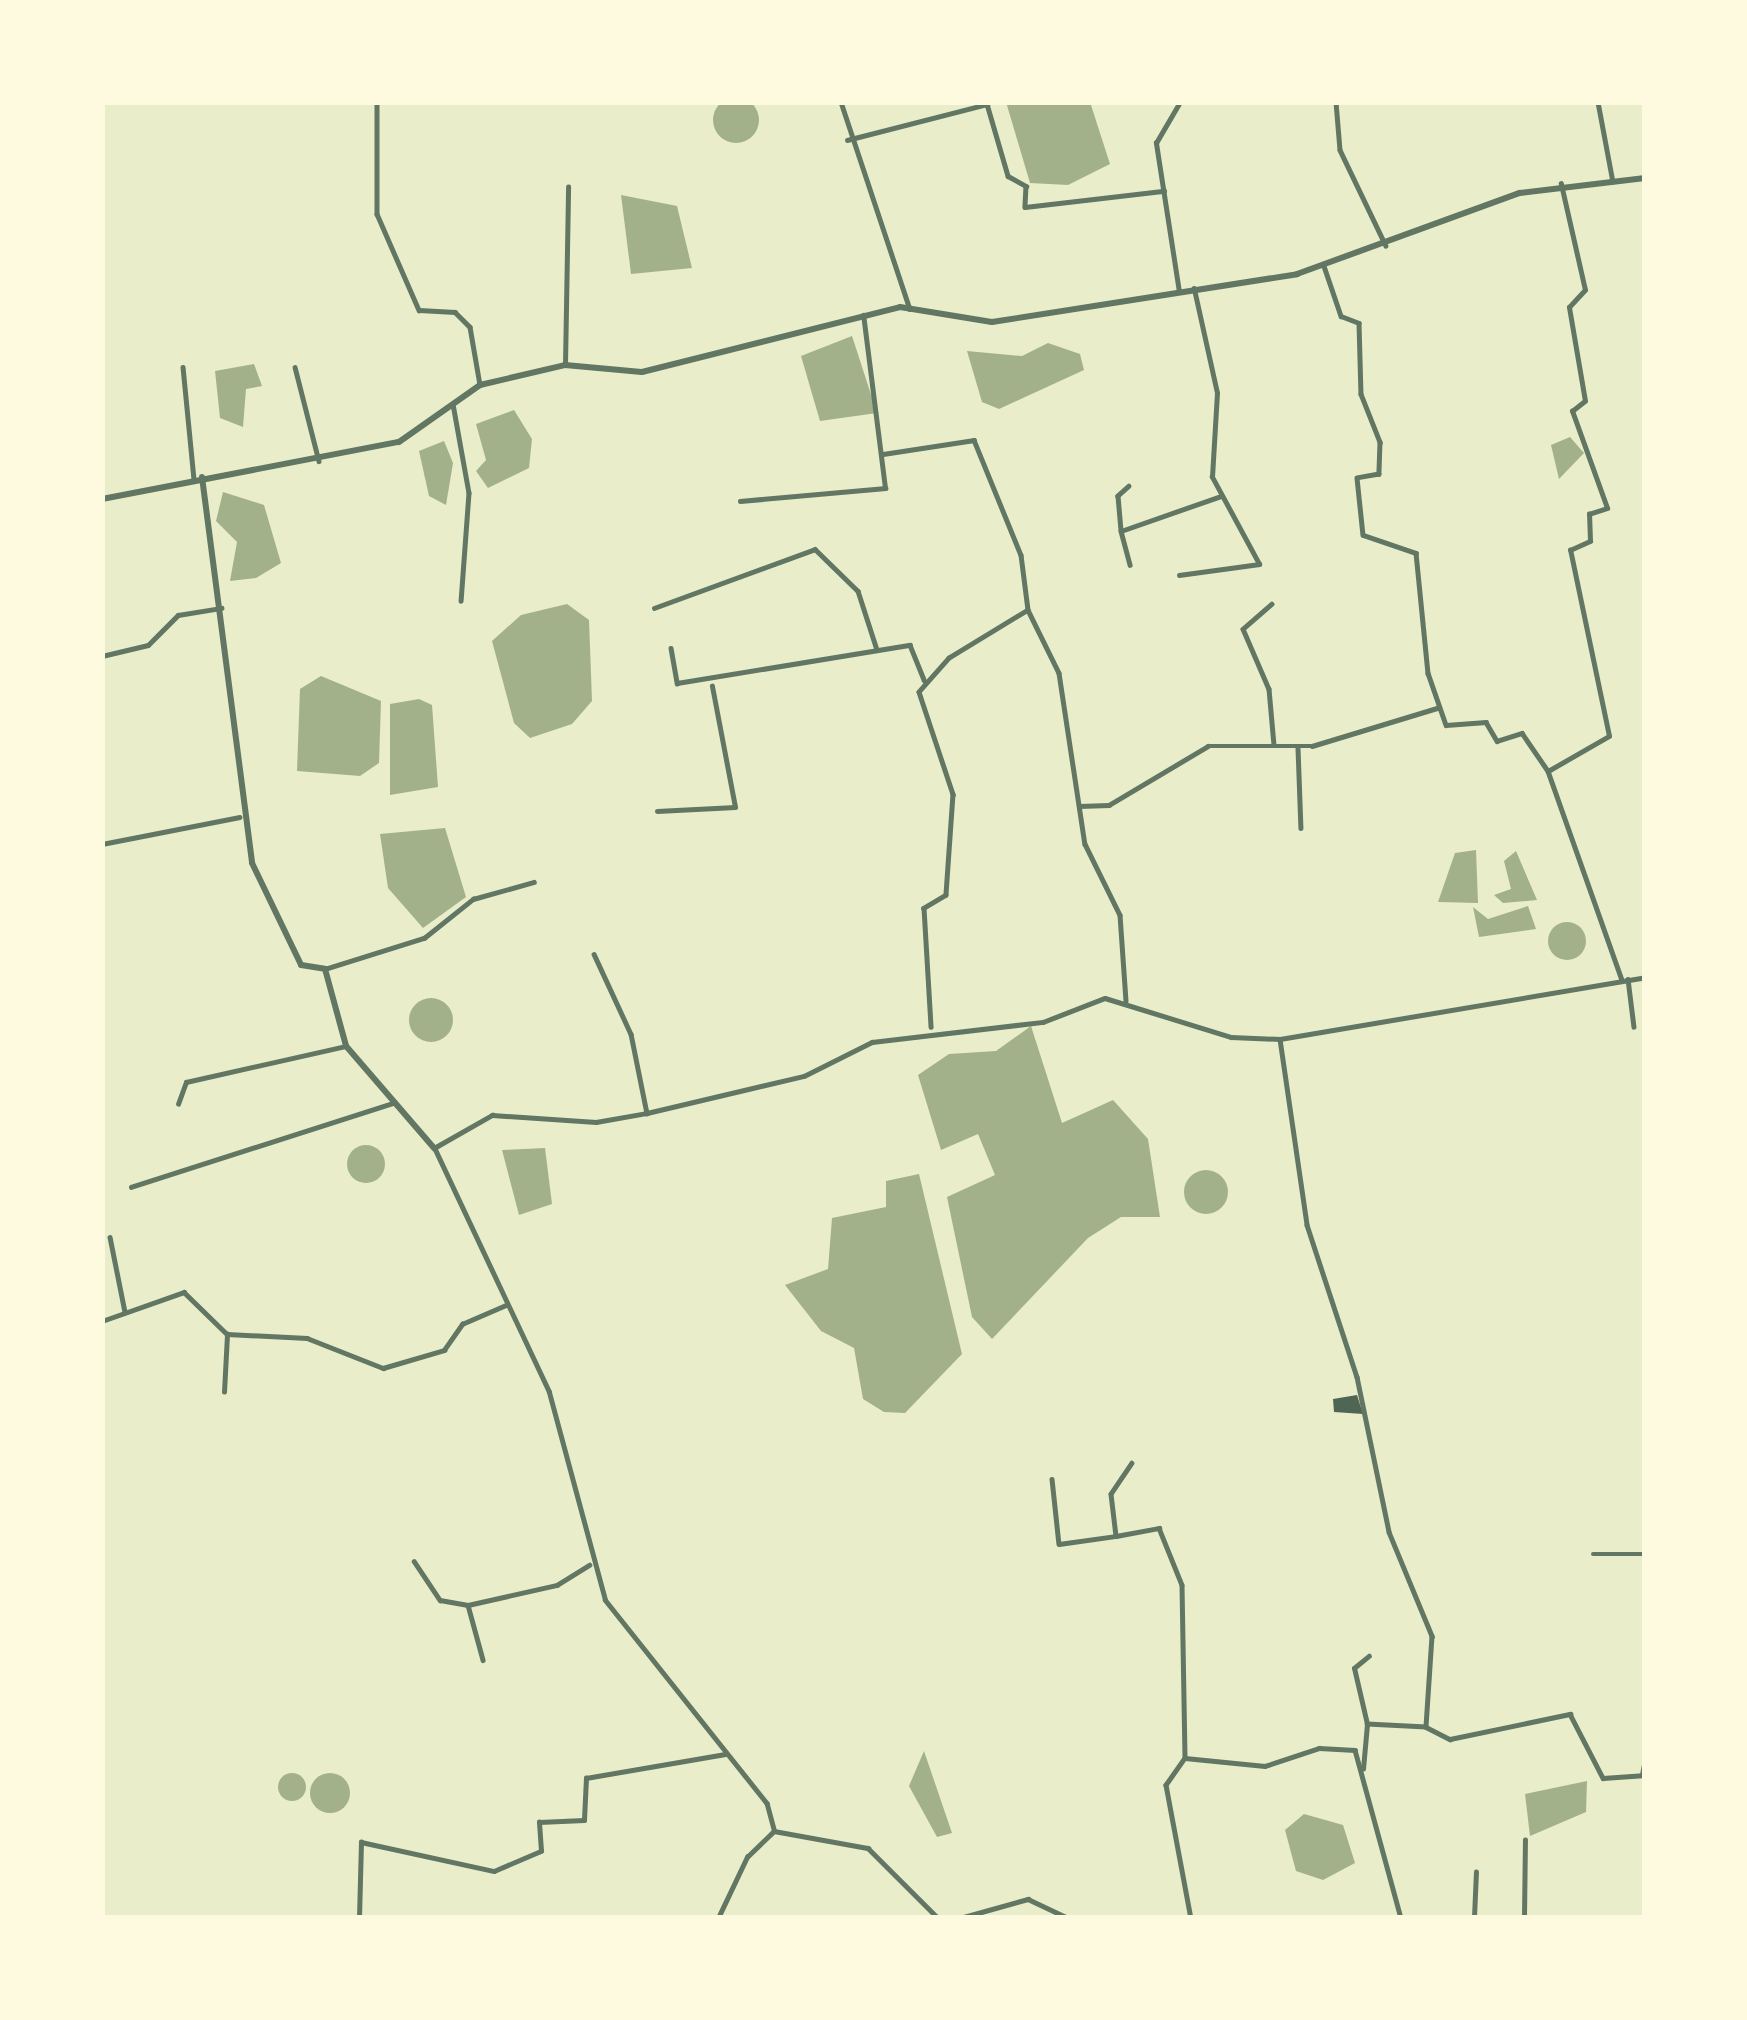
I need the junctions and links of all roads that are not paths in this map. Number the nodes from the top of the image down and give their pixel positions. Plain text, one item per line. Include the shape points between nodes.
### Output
1 (377, 102) edge
2 (841, 102) edge
3 (1180, 102) edge
4 (1336, 102) edge
5 (1598, 102) edge
6 (847, 140) junction
7 (1645, 178) edge
8 (1612, 182) junction
9 (1562, 184) junction
10 (568, 187) dead end
11 (1164, 191) junction
12 (1386, 246) junction
13 (1324, 266) junction
14 (1194, 289) junction
15 (1179, 292) junction
16 (910, 309) junction
17 (863, 315) junction
18 (565, 365) junction
19 (183, 367) dead end
20 (295, 368) dead end
21 (480, 386) junction
22 (453, 404) junction
23 (883, 454) junction
24 (319, 461) junction
25 (198, 478) junction
26 (1129, 486) dead end
27 (1221, 496) junction
28 (102, 499) edge
29 (740, 501) dead end
30 (1121, 531) junction
31 (1130, 565) dead end
32 (1179, 575) dead end
33 (461, 601) dead end
34 (1272, 604) dead end
35 (220, 608) junction
36 (654, 608) dead end
37 (1028, 610) junction
38 (671, 648) dead end
39 (877, 650) junction
40 (102, 656) edge
41 (923, 680) junction
42 (712, 683) junction
43 (1437, 708) junction
44 (1274, 745) junction
45 (1292, 748) junction
46 (1548, 770) junction
47 (1079, 806) junction
48 (657, 811) dead end
49 (238, 817) junction
50 (1301, 827) dead end
51 (102, 844) edge
52 (534, 882) dead end
53 (594, 954) dead end
54 (325, 969) junction
55 (1645, 977) edge
56 (1625, 980) junction
57 (1126, 1001) junction
58 (932, 1027) junction
59 (1634, 1027) dead end
60 (1280, 1039) junction
61 (346, 1046) junction
62 (393, 1103) junction
63 (178, 1104) dead end
64 (647, 1113) junction
65 (434, 1148) junction
66 (131, 1187) dead end
67 (110, 1237) dead end
68 (506, 1305) junction
69 (125, 1312) junction
70 (102, 1321) edge
71 (226, 1334) junction
72 (224, 1392) dead end
73 (1132, 1462) dead end
74 (1052, 1478) dead end
75 (1116, 1536) junction
76 (1593, 1554) dead end
77 (1645, 1554) edge
78 (414, 1561) dead end
79 (589, 1565) junction
80 (468, 1605) junction
81 (1369, 1656) dead end
82 (483, 1660) dead end
83 (1367, 1724) junction
84 (1426, 1727) junction
85 (724, 1754) junction
86 (1185, 1758) junction
87 (1645, 1760) edge
88 (1363, 1775) junction
89 (774, 1832) junction
90 (1526, 1840) dead end
91 (1475, 1872) dead end
92 (1474, 1917) edge
93 (359, 1918) edge
94 (718, 1918) edge
95 (936, 1918) edge
96 (960, 1918) edge
97 (1068, 1918) edge
98 (1191, 1918) edge
99 (1401, 1918) edge
100 (1461, 1918) edge
101 (1484, 1918) edge
102 (1524, 1918) edge

1 - 21 street via 369,160 388,243 419,310 464,317
2 - 6 street
3 - 11 street via 1156,142
4 - 12 street via 1340,150
5 - 8 street
6 - 11 street via 987,104 1008,176 1026,186 1025,207
6 - 16 street
7 - 8 street
8 - 9 street
9 - 12 street
9 - 46 street via 1585,290 1570,307 1585,401 1572,411 1607,508 1589,514 1590,541 1570,550 1600,650 1609,736
10 - 18 street
11 - 15 street
12 - 13 street
13 - 14 street
13 - 43 street via 1341,316 1359,323 1360,394 1380,442 1379,474 1357,478 1364,535 1416,553
14 - 15 street
14 - 27 street via 1216,393 1210,435
15 - 16 street via 992,322
16 - 17 street
17 - 18 street via 642,372
17 - 23 street
18 - 21 street
19 - 25 street
20 - 24 street
21 - 22 street
22 - 24 street via 399,442
22 - 33 street via 469,493
23 - 29 street via 885,488
23 - 37 street via 974,440 1021,555
24 - 25 street
25 - 28 street
25 - 35 street
26 - 30 street via 1118,496
27 - 30 street
27 - 32 street via 1258,568
30 - 31 street
34 - 44 street via 1244,629 1269,689
35 - 40 street via 178,615 148,645
35 - 49 street
36 - 39 street via 815,549 858,591
37 - 41 street
37 - 47 street via 1059,673
38 - 42 street via 677,683
39 - 41 street via 914,646
39 - 42 street
41 - 58 street via 918,706 953,794 946,895 923,908
42 - 48 street via 735,807
43 - 45 street
43 - 46 street via 1446,725 1486,722 1497,741 1522,733
44 - 45 street
44 - 47 street via 1208,746 1109,805
45 - 50 street
46 - 56 street
47 - 57 street via 1097,881 1120,915
49 - 51 street
49 - 54 street via 289,945 301,965
52 - 54 street via 473,899 424,938
53 - 64 street via 631,1034
54 - 61 street
55 - 56 street
56 - 59 street
56 - 60 street
57 - 58 street via 1042,1022
57 - 60 street via 1152,1018
58 - 64 street via 804,1076
60 - 84 street via 1307,1225 1357,1377 1389,1532 1432,1636
61 - 62 street
61 - 63 street via 186,1082
62 - 65 street
62 - 66 street
64 - 65 street via 596,1122 506,1112
65 - 68 street
67 - 69 street
68 - 71 street via 462,1324 444,1350 383,1368 307,1338
68 - 79 street via 557,1415
69 - 70 street
69 - 71 street via 184,1292
71 - 72 street
73 - 75 street via 1111,1494
74 - 75 street via 1059,1544
75 - 86 street via 1159,1528 1174,1556
76 - 77 street
78 - 80 street via 440,1600
79 - 80 street via 557,1586
79 - 85 street via 669,1693
80 - 82 street
81 - 83 street via 1354,1668
83 - 84 street
83 - 88 street
84 - 87 street via 1450,1739 1570,1714 1603,1778 1642,1774
85 - 89 street via 767,1804
85 - 93 street via 586,1778 584,1820 539,1822 541,1851 494,1871 361,1842
86 - 88 street via 1265,1766 1318,1748 1355,1750
86 - 98 street via 1166,1785
88 - 99 street
89 - 94 street via 747,1857
89 - 95 street via 868,1848
90 - 102 street
91 - 92 street
92 - 100 street
92 - 101 street
96 - 97 street via 1028,1899

